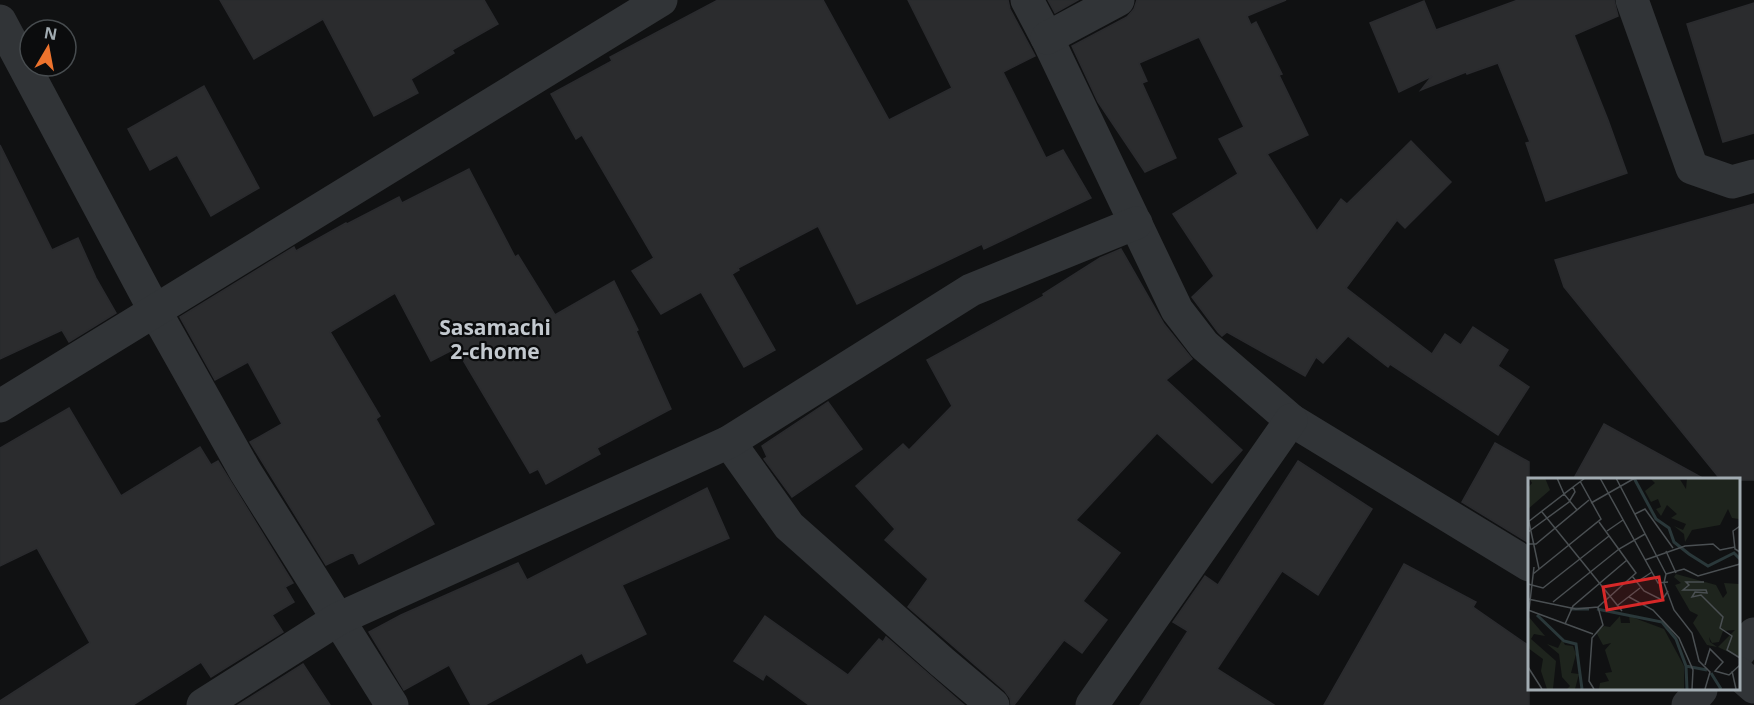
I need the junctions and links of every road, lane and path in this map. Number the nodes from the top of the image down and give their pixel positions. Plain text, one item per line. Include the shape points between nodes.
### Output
1 (1027, 0) edge
2 (1118, 0) edge
3 (1632, 0) edge
4 (648, 3) edge
5 (0, 21) edge
6 (1047, 38) junction
7 (1754, 176) edge
8 (1136, 223) junction
9 (155, 311) junction
10 (0, 406) edge
11 (1291, 420) junction
12 (729, 442) junction
13 (1528, 564) edge
14 (338, 619) junction
15 (1754, 634) edge
16 (1739, 651) edge
17 (1739, 675) edge
18 (1754, 687) edge
19 (202, 705) edge
20 (392, 705) edge
21 (993, 705) edge
22 (1092, 705) edge

1 - 6 street
2 - 6 street
3 - 7 street via 1692,168 1732,182
4 - 9 street
5 - 9 street
6 - 8 street
8 - 11 street via 1177,310 1204,345
8 - 12 street via 971,290
9 - 10 street
9 - 14 street via 245,471
11 - 13 street
11 - 22 street
12 - 14 street
12 - 21 street via 789,526
14 - 19 street
14 - 20 street
15 - 16 street
17 - 18 street

